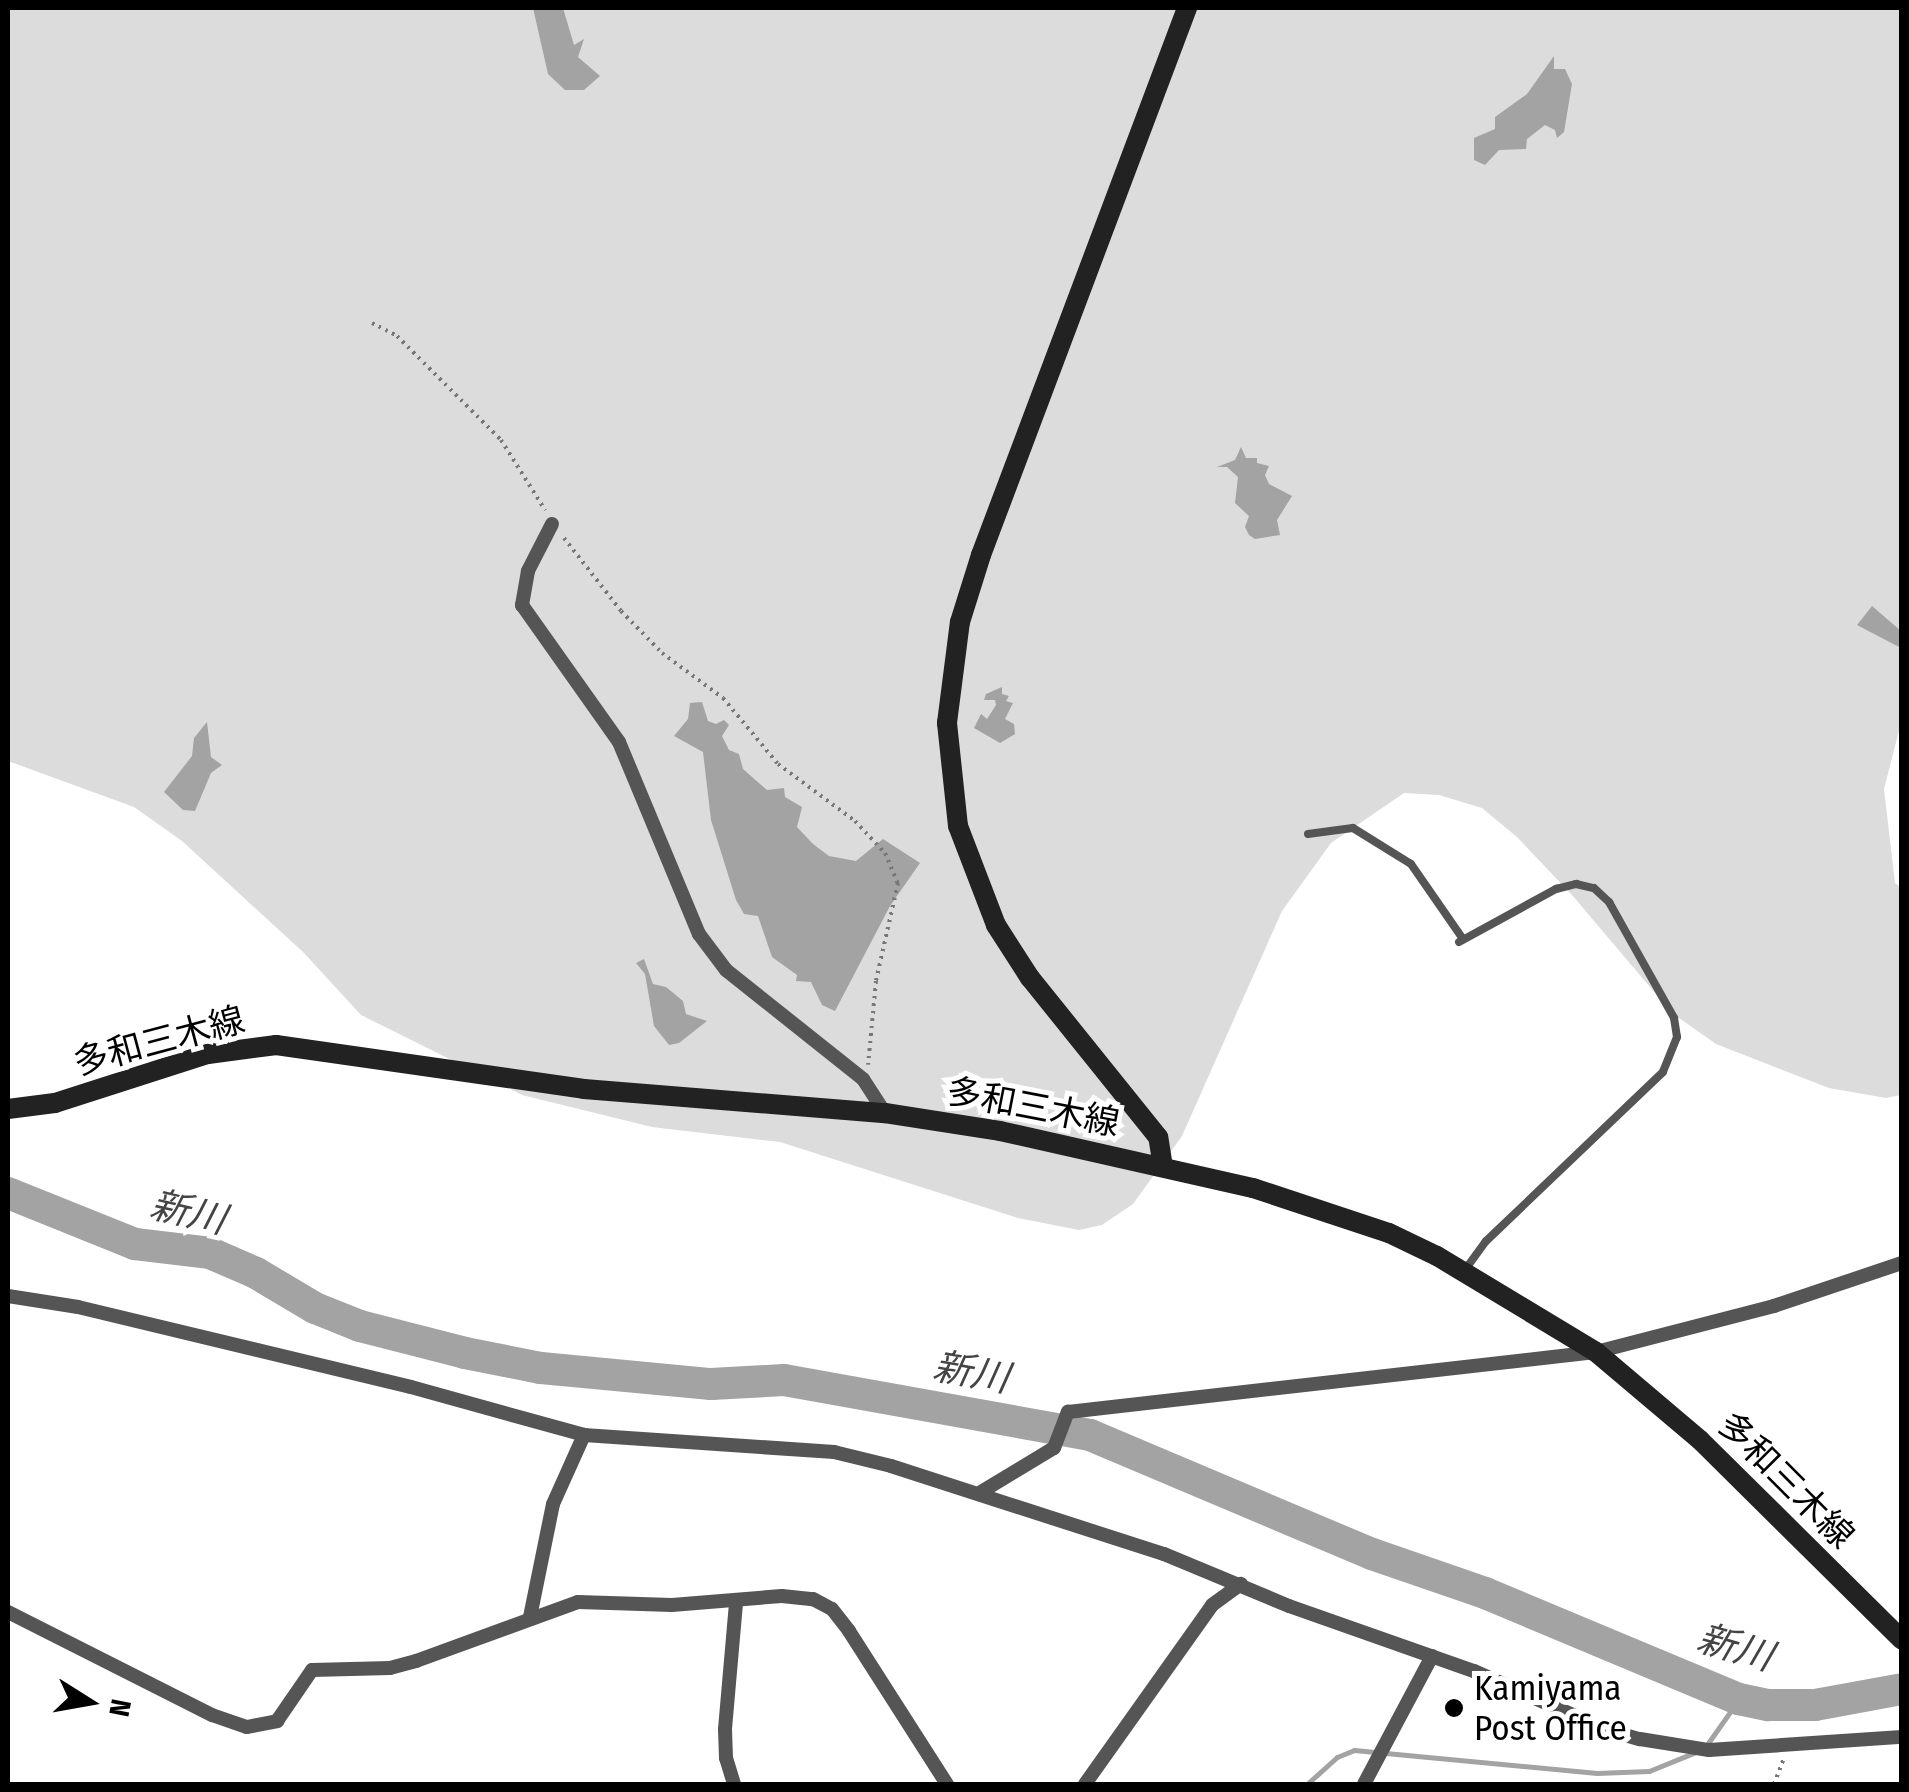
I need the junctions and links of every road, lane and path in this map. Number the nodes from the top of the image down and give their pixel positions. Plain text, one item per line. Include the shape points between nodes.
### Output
1 (1187, 8) edge
2 (372, 323) dead end
3 (552, 524) junction
4 (1308, 834) dead end
5 (863, 1079) junction
6 (8, 1110) edge
7 (885, 1114) junction
8 (1163, 1167) junction
9 (1902, 1263) edge
10 (1464, 1271) junction
11 (8, 1296) edge
12 (1596, 1352) junction
13 (584, 1436) junction
14 (982, 1492) junction
15 (1240, 1584) junction
16 (736, 1602) junction
17 (8, 1612) edge
18 (530, 1617) junction
19 (1902, 1640) edge
20 (1432, 1656) junction
21 (1902, 1737) edge
22 (1789, 1746) junction
23 (734, 1784) edge
24 (947, 1784) edge
25 (1085, 1784) edge
26 (1364, 1784) edge
27 (1774, 1784) edge

1 - 8 main road via 982,555 960,622 947,722 958,826 996,925 1030,978 1158,1137
2 - 3 path via 397,336 501,440
3 - 5 street via 528,571 522,605 619,742 699,934 726,970
3 - 5 path via 662,653 723,698 778,764 856,821 885,853 898,883
4 - 10 lane via 1353,828 1411,864 1461,940 1556,888 1594,888 1609,902 1674,1018 1677,1038 1663,1072 1486,1241
5 - 7 street
6 - 7 main road, 多和三木線 via 54,1103 208,1054 276,1045 584,1089
7 - 8 main road, 多和三木線 via 1000,1130
8 - 10 main road, 多和三木線 via 1319,1208
9 - 12 street via 1774,1306
10 - 12 main road, 多和三木線
11 - 13 street via 78,1306
12 - 14 street via 1068,1412 1054,1448
12 - 19 main road, 多和三木線 via 1700,1440
13 - 14 street via 834,1452
13 - 18 street via 553,1504
14 - 15 street
15 - 20 street
15 - 25 street via 1212,1605
16 - 18 street via 578,1602
16 - 23 street via 725,1730
16 - 24 street via 782,1596 832,1609
17 - 18 street via 212,1715 247,1726 278,1721 312,1670 390,1668
20 - 22 street via 1640,1739 1709,1750
20 - 26 street
21 - 22 street
22 - 27 path

